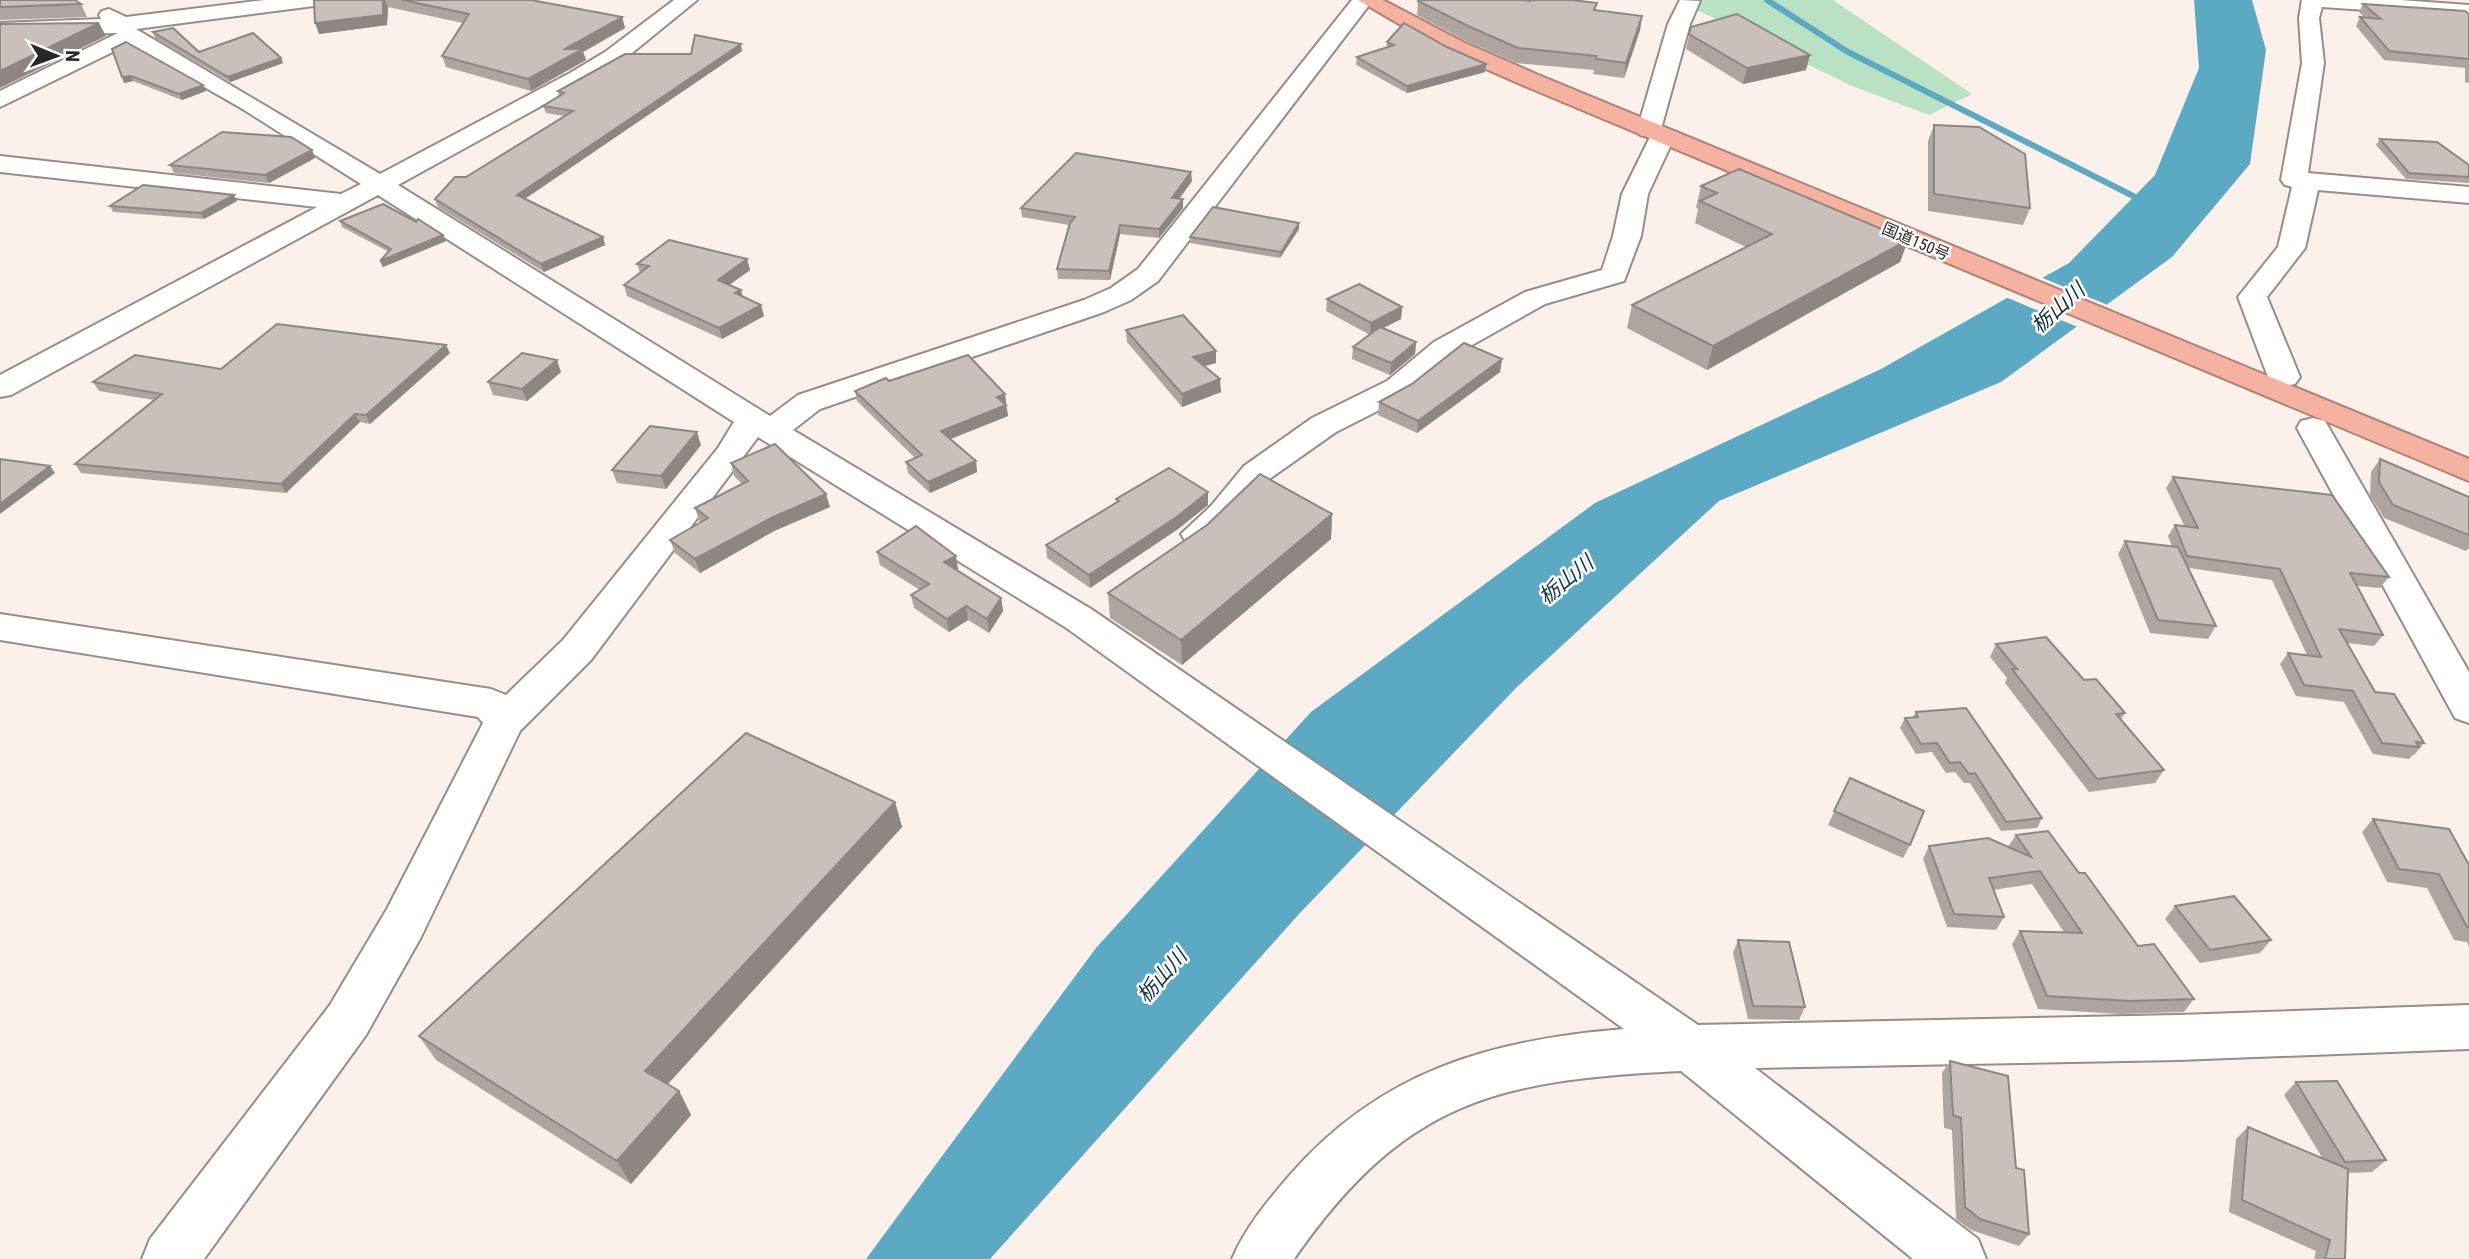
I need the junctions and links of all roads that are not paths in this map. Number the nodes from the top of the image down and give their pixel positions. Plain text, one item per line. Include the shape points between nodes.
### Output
1 (314, 0) edge
2 (687, 0) edge
3 (1365, 0) edge
4 (2313, 0) edge
5 (1690, 1) edge
6 (96, 6) dead end
7 (2469, 11) edge
8 (0, 29) edge
9 (126, 29) junction
10 (0, 100) edge
11 (1656, 133) junction
12 (0, 164) edge
13 (2307, 180) junction
14 (382, 185) junction
15 (2459, 194) edge
16 (347, 203) junction
17 (2469, 217) edge
18 (2284, 377) dead end
19 (0, 388) edge
20 (763, 424) junction
21 (2313, 428) dead end
22 (2469, 471) edge
23 (1170, 555) edge
24 (0, 627) edge
25 (2469, 708) edge
26 (504, 722) junction
27 (2469, 1027) edge
28 (1689, 1047) junction
29 (170, 1259) edge
30 (1260, 1259) edge
31 (1958, 1259) edge

1 - 9 street
2 - 14 street via 589,71
3 - 11 highway, 国道150号 via 1455,47
3 - 20 street via 1148,275 1121,295 809,402
4 - 7 street
4 - 13 street via 2309,18 2311,74 2294,180
5 - 11 street via 1679,24
6 - 9 street
8 - 9 street
9 - 10 street
9 - 14 street
11 - 22 highway, 国道150号
11 - 23 street via 1614,275 1535,298 1445,348 1398,388 1324,425 1256,473 1223,514
12 - 16 street
13 - 15 street
13 - 18 street via 2291,248 2252,296
14 - 16 street
14 - 20 street
15 - 17 street
16 - 19 street
20 - 26 street via 732,452 577,650
20 - 28 street via 1089,610 1229,723
21 - 25 street
24 - 26 street via 491,704
26 - 29 street via 404,923 348,1020
27 - 28 street via 2220,1038
28 - 30 street via 1512,1065 1449,1086 1396,1113 1347,1150 1304,1197
28 - 31 street

